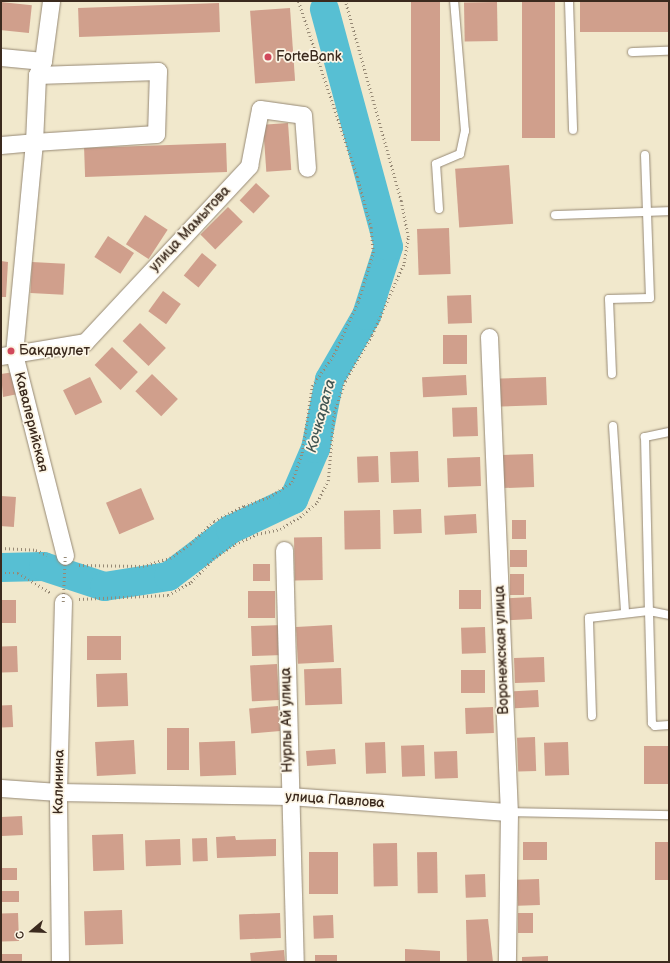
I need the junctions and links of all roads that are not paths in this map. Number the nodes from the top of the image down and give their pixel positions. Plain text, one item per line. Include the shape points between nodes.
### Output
1 (51, 1) edge
2 (454, 1) edge
3 (569, 1) edge
4 (669, 51) edge
5 (632, 52) dead end
6 (1, 57) edge
7 (40, 68) junction
8 (573, 130) dead end
9 (34, 142) junction
10 (1, 145) edge
11 (645, 155) dead end
12 (307, 168) dead end
13 (440, 209) dead end
14 (669, 211) edge
15 (647, 212) junction
16 (555, 215) dead end
17 (489, 337) dead end
18 (7, 355) edge
19 (612, 374) dead end
20 (613, 426) dead end
21 (669, 432) edge
22 (284, 550) dead end
23 (64, 559) road end
24 (64, 597) road end
25 (649, 611) junction
26 (625, 612) junction
27 (669, 615) edge
28 (592, 716) dead end
29 (669, 725) edge
30 (1, 788) edge
31 (58, 792) junction
32 (289, 796) junction
33 (509, 812) junction
34 (669, 815) edge
35 (60, 962) edge
36 (295, 962) edge
37 (507, 962) edge

1 - 7 street, Кавалерийская
2 - 13 lane via 465,131 460,154 436,164
3 - 8 lane
4 - 5 lane
6 - 7 street
7 - 9 street, Кавалерийская
7 - 9 street via 158,71 156,134
9 - 10 street
9 - 18 street, Кавалерийская
11 - 15 lane
12 - 18 street, улица Мамытова via 303,115 260,109 249,166 86,342
14 - 15 lane
15 - 16 lane
15 - 19 lane via 650,298 609,299
17 - 33 street, Воронежская улица
18 - 23 street, Кавалерийская
20 - 26 lane
21 - 25 lane via 645,437
22 - 32 street, Нурлы Ай улица
24 - 31 street, Калинина
25 - 26 lane
25 - 27 lane
25 - 29 lane via 652,723 655,726
26 - 28 lane via 589,618
30 - 31 street, улица Павлова
31 - 32 street, улица Павлова
31 - 35 street, Калинина
32 - 33 street, улица Павлова
32 - 36 street, Нурлы Ай улица
33 - 34 lane, улица Павлова
33 - 37 street, Воронежская улица

